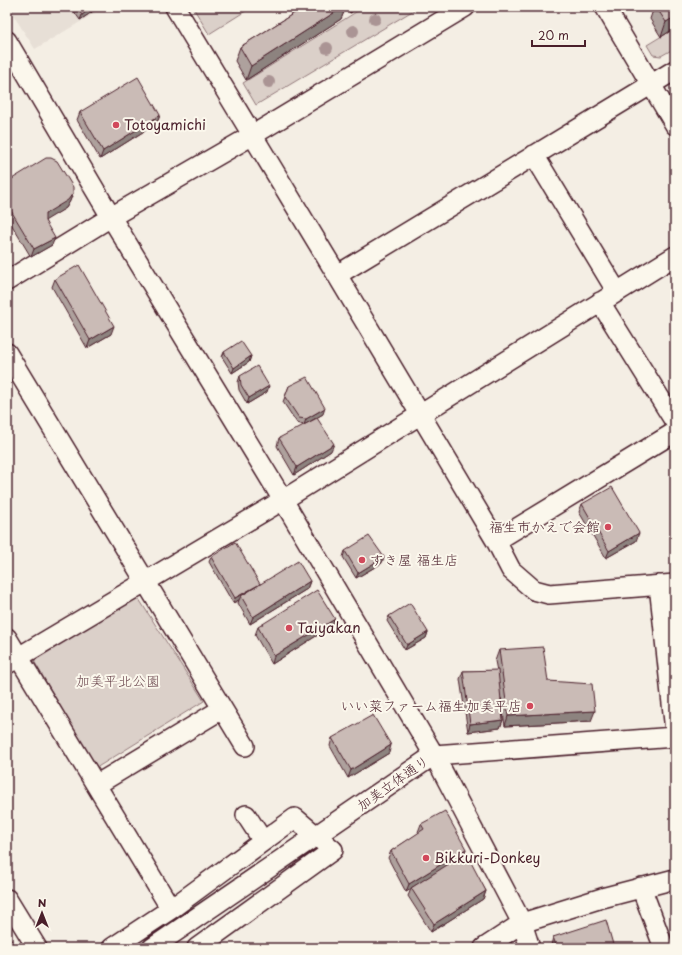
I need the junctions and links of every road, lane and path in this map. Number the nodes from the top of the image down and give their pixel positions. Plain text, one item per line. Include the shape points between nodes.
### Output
1 (175, 7) edge
2 (465, 7) edge
3 (604, 7) edge
4 (7, 41) edge
5 (675, 70) edge
6 (650, 84) junction
7 (675, 125) edge
8 (253, 135) junction
9 (534, 155) junction
10 (110, 217) junction
11 (675, 256) edge
12 (337, 275) junction
13 (7, 281) edge
14 (617, 292) junction
15 (600, 302) junction
16 (7, 353) edge
17 (420, 414) junction
18 (675, 422) edge
19 (675, 432) edge
20 (283, 500) junction
21 (496, 541) junction
22 (145, 581) junction
23 (667, 584) edge
24 (7, 638) edge
25 (13, 660) edge
26 (222, 709) junction
27 (675, 731) edge
28 (675, 736) edge
29 (245, 746) dead end
30 (434, 755) junction
31 (96, 785) junction
32 (246, 815) dead end
33 (317, 836) junction
34 (264, 841) junction
35 (675, 879) edge
36 (641, 887) junction
37 (7, 899) edge
38 (171, 909) junction
39 (522, 924) junction
40 (37, 948) edge
41 (112, 948) edge
42 (152, 948) edge
43 (197, 948) edge
44 (484, 948) edge
45 (530, 948) edge
46 (664, 948) edge

1 - 8 street
2 - 8 street
3 - 6 street
4 - 10 street
5 - 6 street
6 - 7 street
6 - 9 street
8 - 10 street
8 - 12 street
9 - 12 street
9 - 14 street
10 - 13 street
10 - 20 street
11 - 14 street
12 - 17 street
14 - 15 street
15 - 17 street
15 - 18 street
16 - 22 street
17 - 20 street
17 - 21 street
19 - 21 street
20 - 22 street
20 - 30 street
21 - 23 street via 511,570 534,590 549,594
22 - 25 street
22 - 26 street
23 - 27 street
24 - 25 street
25 - 31 street
26 - 29 street
26 - 31 street
28 - 30 street, 加美立体通り
30 - 33 street, 加美立体通り
30 - 39 street
31 - 38 street
32 - 34 street
33 - 34 street via 295,818
33 - 42 street, 加美立体通り
33 - 43 street via 333,850
34 - 38 street
35 - 36 street
36 - 39 street
36 - 46 street
37 - 40 street
38 - 41 street
39 - 44 street
39 - 45 street

